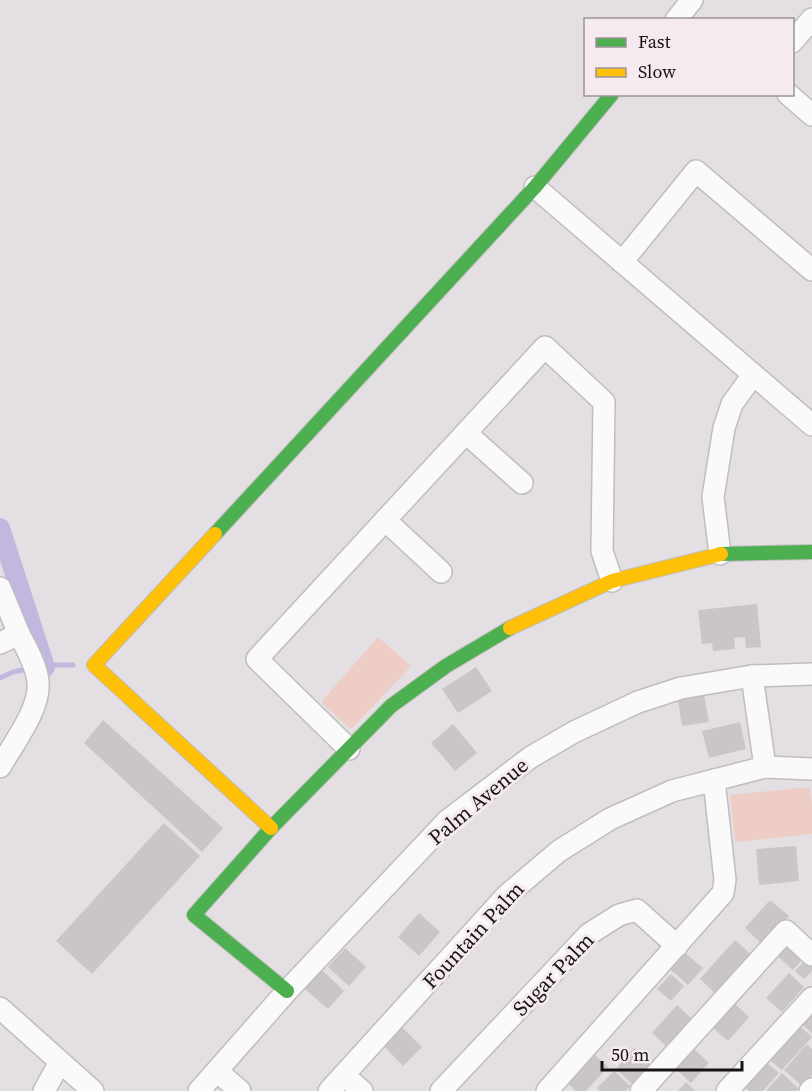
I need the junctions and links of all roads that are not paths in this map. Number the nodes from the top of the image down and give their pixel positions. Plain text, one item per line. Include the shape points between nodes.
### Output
1 (812, 19) edge
2 (794, 40) edge
3 (610, 96) edge
4 (790, 96) edge
5 (812, 115) edge
6 (535, 187) junction
7 (622, 262) junction
8 (812, 270) edge
9 (753, 375) junction
10 (812, 425) edge
11 (466, 433) junction
12 (522, 483) dead end
13 (385, 520) junction
14 (812, 552) edge
15 (720, 554) junction
16 (441, 572) dead end
17 (612, 581) junction
18 (0, 588) edge
19 (19, 634) junction
20 (0, 643) edge
21 (812, 674) edge
22 (752, 676) junction
23 (349, 748) junction
24 (0, 767) edge
25 (765, 767) junction
26 (812, 769) edge
27 (714, 780) junction
28 (271, 828) junction
29 (677, 946) junction
30 (812, 955) edge
31 (286, 991) junction
32 (812, 998) edge
33 (0, 1008) edge
34 (60, 1062) junction
35 (217, 1071) junction
36 (344, 1075) junction
37 (44, 1091) edge
38 (93, 1091) edge
39 (199, 1091) edge
40 (240, 1091) edge
41 (329, 1091) edge
42 (362, 1091) edge
43 (441, 1091) edge
44 (547, 1091) edge
45 (641, 1091) edge
46 (727, 1091) edge

1 - 2 street
3 - 6 street
4 - 5 street
6 - 7 street
6 - 28 street via 93,665
7 - 8 street via 696,171
7 - 9 street
9 - 10 street
9 - 15 street via 732,404 723,428 713,497
11 - 12 street
11 - 13 street
11 - 17 street via 545,347 604,402 602,551
13 - 16 street
13 - 23 street via 257,659
14 - 15 street
15 - 17 street
17 - 23 street via 515,625 446,666 391,706
18 - 19 street
19 - 20 street
19 - 24 street via 38,682 35,708
21 - 22 street, Palm Avenue
22 - 25 street
22 - 31 street, Palm Avenue via 681,688 638,702 531,757 448,820
23 - 28 street
25 - 26 street, Fountain Palm
25 - 27 street, Fountain Palm
27 - 29 street via 725,880 723,893
27 - 36 street, Fountain Palm via 672,791 610,819 559,851 507,895
28 - 31 street via 194,915
29 - 43 street, Sugar Palm via 637,910 619,915 589,934
29 - 44 street
30 - 45 street via 786,931
31 - 35 street, Palm Avenue
32 - 46 street
33 - 34 street
34 - 37 street
34 - 38 street
35 - 39 street, Palm Avenue
35 - 40 street
36 - 41 street, Fountain Palm
36 - 42 street

